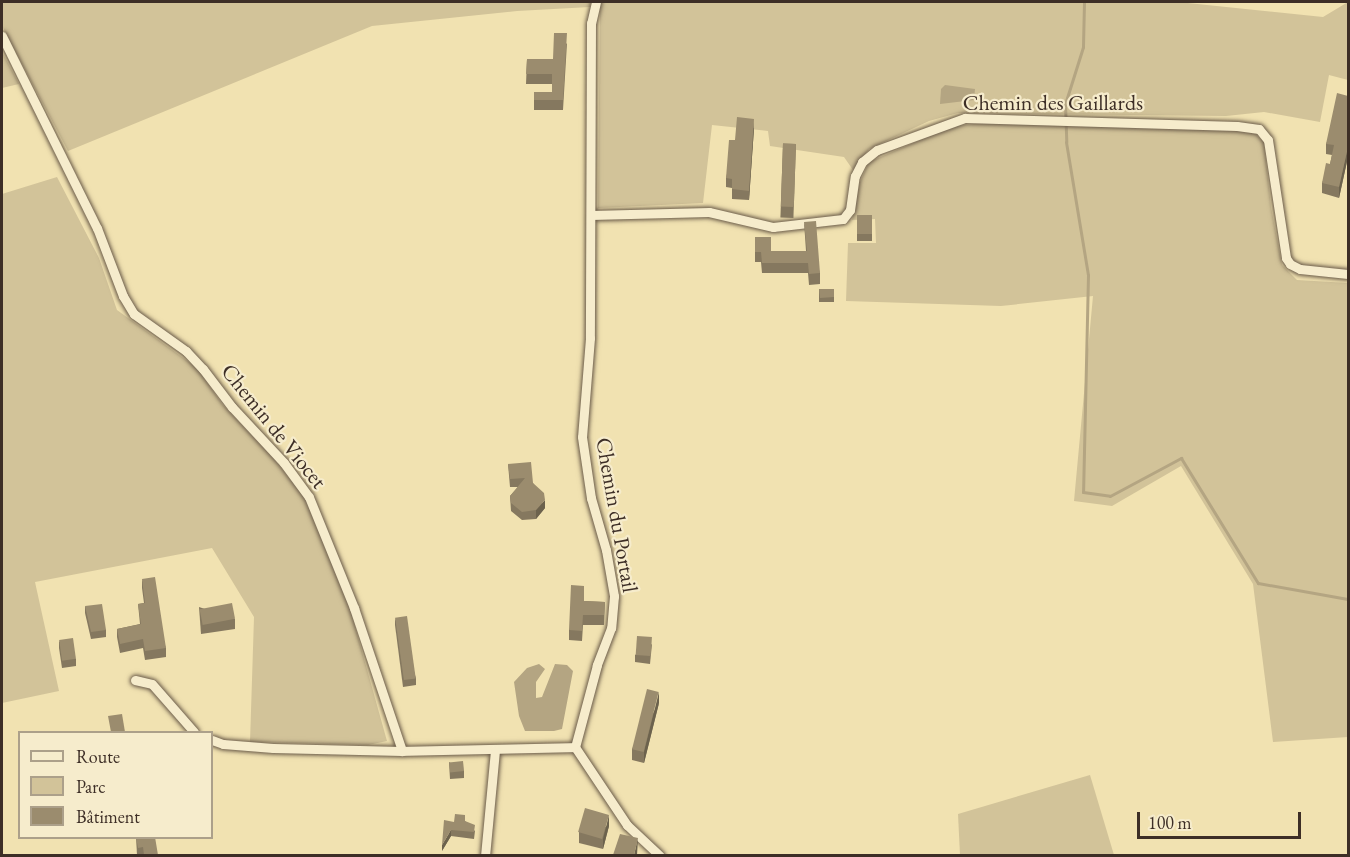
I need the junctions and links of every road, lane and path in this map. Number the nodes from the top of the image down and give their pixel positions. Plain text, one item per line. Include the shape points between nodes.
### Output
1 (596, 2) edge
2 (2, 36) edge
3 (591, 215) junction
4 (1348, 274) edge
5 (135, 680) dead end
6 (193, 731) edge
7 (213, 740) edge
8 (575, 747) junction
9 (495, 750) junction
10 (402, 751) junction
11 (485, 855) edge
12 (660, 855) edge

1 - 3 street, Chemin du Portail via 591,23
2 - 10 street, Chemin de Viocet via 97,228 134,314 186,351 309,497 354,608
3 - 4 street, Chemin des Gaillards via 709,212 773,227 843,219 850,210 855,176 862,162 877,150 965,118 1237,126 1259,129 1268,140 1290,264 1300,269
3 - 8 street, Chemin du Portail via 590,338 582,437 591,498 614,596 611,628
5 - 6 street via 152,684
7 - 10 street via 273,748
8 - 9 street
8 - 12 street via 627,825
9 - 10 street
9 - 11 street

